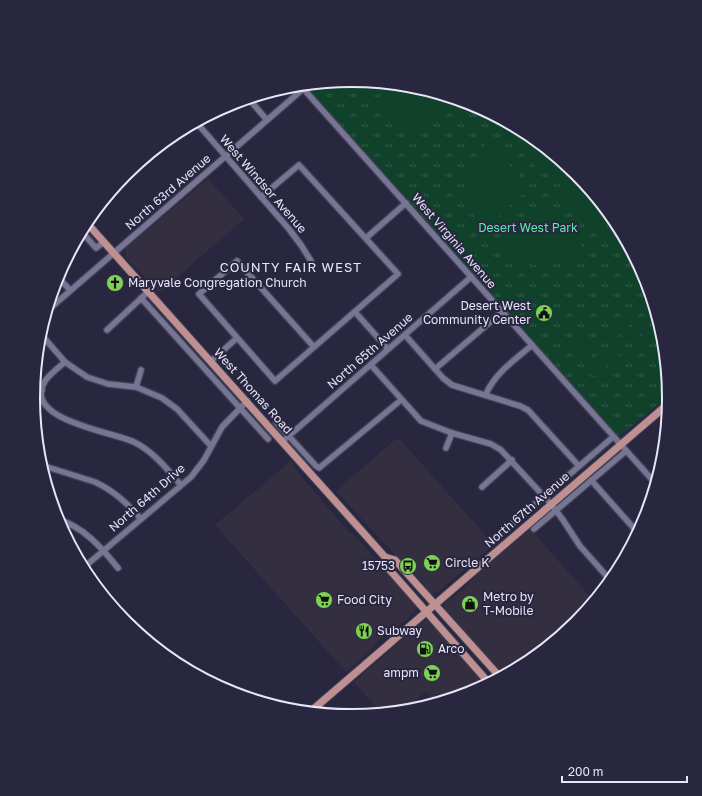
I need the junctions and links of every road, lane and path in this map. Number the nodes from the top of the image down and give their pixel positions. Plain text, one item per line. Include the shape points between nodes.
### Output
1 (304, 91) edge
2 (296, 92) edge
3 (253, 103) edge
4 (267, 120) junction
5 (200, 127) edge
6 (225, 156) junction
7 (261, 197) junction
8 (406, 203) junction
9 (91, 227) edge
10 (85, 236) edge
11 (366, 238) junction
12 (104, 242) junction
13 (114, 253) junction
14 (311, 261) dead end
15 (472, 277) junction
16 (63, 282) edge
17 (70, 290) junction
18 (149, 291) junction
19 (141, 298) junction
20 (55, 303) edge
21 (356, 312) junction
22 (502, 312) junction
23 (107, 330) dead end
24 (405, 335) junction
25 (237, 338) junction
26 (46, 340) edge
27 (532, 345) junction
28 (314, 346) junction
29 (388, 349) junction
30 (211, 361) junction
31 (65, 362) junction
32 (370, 365) junction
33 (141, 370) dead end
34 (435, 370) junction
35 (136, 387) junction
36 (42, 390) joint
37 (486, 394) junction
38 (401, 400) junction
39 (247, 401) junction
40 (239, 408) junction
41 (661, 409) edge
42 (276, 422) dead end
43 (452, 433) junction
44 (614, 437) junction
45 (268, 439) dead end
46 (286, 439) junction
47 (620, 444) junction
48 (211, 446) junction
49 (446, 448) dead end
50 (626, 451) junction
51 (512, 460) junction
52 (579, 466) junction
53 (48, 467) edge
54 (651, 478) edge
55 (591, 480) junction
56 (182, 485) junction
57 (482, 487) dead end
58 (544, 496) junction
59 (551, 504) junction
60 (556, 510) junction
61 (141, 519) junction
62 (67, 524) edge
63 (633, 528) edge
64 (534, 529) dead end
65 (492, 542) dead end
66 (104, 550) junction
67 (385, 557) junction
68 (88, 564) edge
69 (118, 568) dead end
70 (606, 576) edge
71 (435, 604) junction
72 (427, 611) junction
73 (496, 673) edge
74 (485, 679) edge
75 (316, 707) edge

1 - 8 street, West Virginia Avenue
2 - 4 street, North 63rd Avenue
3 - 4 street
4 - 6 street, North 63rd Avenue
5 - 6 street, West Windsor Avenue
6 - 7 street, West Windsor Avenue
6 - 13 street, North 63rd Avenue
7 - 11 street via 299,165
7 - 14 street, West Windsor Avenue
8 - 11 street
8 - 15 street, West Virginia Avenue
9 - 12 main road, West Thomas Road
10 - 12 street via 96,248
11 - 21 street via 398,274
12 - 13 main road, West Thomas Road
13 - 17 street, North 63rd Avenue
13 - 18 main road, West Thomas Road
15 - 22 street, West Virginia Avenue
15 - 24 street, North 65th Avenue
16 - 17 street
17 - 20 street, North 63rd Avenue
18 - 19 street
18 - 30 main road, West Thomas Road
19 - 23 street
19 - 40 street, West Thomas Road
21 - 28 street
21 - 29 street
22 - 27 street, West Virginia Avenue
22 - 34 street
24 - 29 street, North 65th Avenue
24 - 34 street
25 - 28 street via 275,381
25 - 28 street via 199,294 237,261
25 - 30 street
26 - 31 street
27 - 37 street via 497,376
27 - 44 street, West Virginia Avenue
29 - 32 street, North 65th Avenue
30 - 39 main road, West Thomas Road
31 - 35 street via 98,382
31 - 36 street via 45,382
32 - 38 street
32 - 46 street, North 65th Avenue
33 - 35 street
34 - 37 street via 452,385
35 - 48 street via 162,398 177,409
36 - 56 street via 44,402 54,414 140,446 163,464
37 - 52 street via 528,410
38 - 43 street via 420,421
38 - 46 street, West Thomas Road via 322,467 316,466
39 - 40 street, North 64th Drive
39 - 46 main road, West Thomas Road
40 - 45 street, West Thomas Road
40 - 48 street, North 64th Drive via 222,427
41 - 47 main road, North 67th Avenue
42 - 46 street, West Thomas Road
43 - 49 street
43 - 51 street via 497,447
44 - 47 street, West Virginia Avenue
44 - 52 street, North 67th Avenue
46 - 67 main road, West Thomas Road
47 - 50 street, West Virginia Avenue
47 - 59 main road, North 67th Avenue
48 - 56 street, North 64th Drive via 196,471
50 - 54 street, West Virginia Avenue
50 - 55 street, North 67th Avenue
51 - 57 street
51 - 58 street
52 - 58 street, North 67th Avenue
53 - 61 street via 102,485 124,500
55 - 60 street, North 67th Avenue
55 - 63 street
56 - 61 street, North 64th Drive
58 - 59 street
58 - 65 street, North 67th Avenue
59 - 60 street
59 - 71 main road, North 67th Avenue
60 - 64 street, North 67th Avenue
60 - 70 street via 580,546
61 - 66 street, North 64th Drive
62 - 66 street via 78,528
66 - 68 street, North 64th Drive
66 - 69 street
67 - 71 main road, West Thomas Road via 395,560
67 - 72 main road, West Thomas Road via 388,568
71 - 72 main road, North 67th Avenue
71 - 73 main road, West Thomas Road
72 - 74 main road, West Thomas Road
72 - 75 main road, North 67th Avenue

